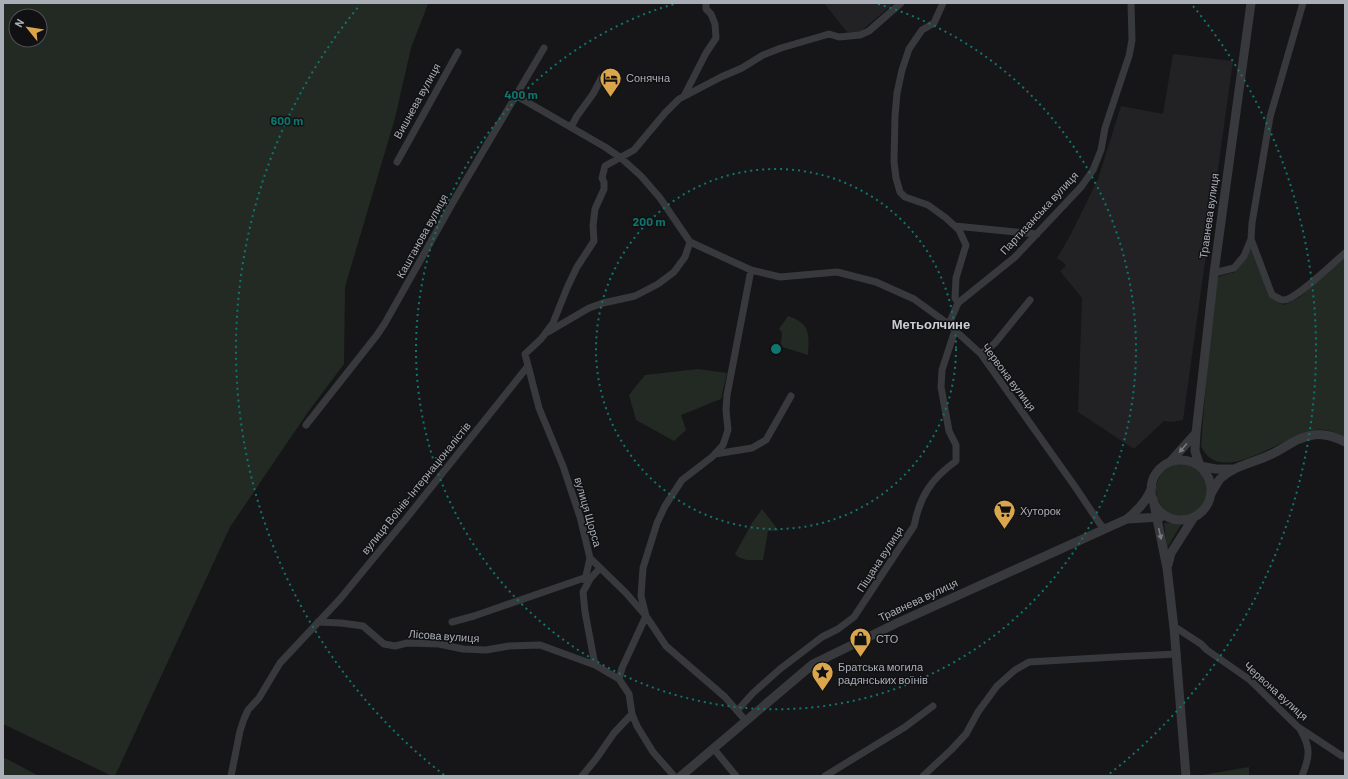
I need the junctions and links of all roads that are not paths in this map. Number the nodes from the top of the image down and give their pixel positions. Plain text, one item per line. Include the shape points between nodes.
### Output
1 (706, 3) edge
2 (901, 3) edge
3 (943, 3) edge
4 (1131, 3) edge
5 (1251, 3) edge
6 (1303, 3) edge
7 (544, 48) dead end
8 (458, 52) dead end
9 (602, 77) dead end
10 (515, 95) junction
11 (684, 97) junction
12 (571, 127) junction
13 (621, 158) junction
14 (396, 162) dead end
15 (954, 226) junction
16 (1037, 234) junction
17 (1251, 239) junction
18 (690, 242) junction
19 (1345, 253) edge
20 (751, 270) junction
21 (1214, 273) junction
22 (1030, 300) dead end
23 (958, 303) junction
24 (952, 328) junction
25 (546, 333) junction
26 (981, 354) junction
27 (528, 366) junction
28 (791, 396) dead end
29 (306, 425) dead end
30 (1196, 433) junction
31 (1345, 442) edge
32 (715, 454) junction
33 (1170, 462) junction
34 (1200, 466) junction
35 (1234, 469) junction
36 (1152, 487) junction
37 (1211, 494) junction
38 (1153, 499) junction
39 (1156, 517) junction
40 (1170, 518) junction
41 (1194, 518) junction
42 (1127, 519) junction
43 (1105, 529) junction
44 (590, 558) junction
45 (600, 568) junction
46 (1167, 568) junction
47 (587, 577) junction
48 (583, 592) junction
49 (646, 616) junction
50 (318, 622) junction
51 (452, 622) dead end
52 (1174, 628) junction
53 (1176, 654) junction
54 (595, 665) junction
55 (619, 679) junction
56 (932, 706) dead end
57 (738, 711) junction
58 (632, 714) junction
59 (746, 721) junction
60 (1298, 727) junction
61 (714, 749) junction
62 (1345, 756) edge
63 (231, 776) edge
64 (582, 776) edge
65 (674, 776) edge
66 (681, 776) edge
67 (736, 776) edge
68 (825, 776) edge
69 (923, 776) edge
70 (1186, 776) edge
71 (1302, 776) edge

1 - 11 street via 706,9 715,24 716,38
2 - 11 street via 869,31 860,35 839,37 829,34 781,48
3 - 15 street via 934,23 922,30 909,49 902,70 895,116 894,162 900,192 905,197 928,205
4 - 16 street, Партизанська вулиця via 1132,40 1129,56 1093,170 1081,187
5 - 21 street, Травнева вулиця
6 - 17 street via 1270,117
7 - 10 street, Каштанова вулиця
8 - 14 street, Вишнева вулиця
9 - 12 street
10 - 12 street
10 - 29 street, Каштанова вулиця via 385,323
11 - 13 street via 665,113 634,150
12 - 13 street
13 - 18 street via 660,198
13 - 25 street, вулиця Щорса via 605,166 602,178 604,189 593,226 594,242 577,267 553,323
15 - 16 street
15 - 23 street via 959,230 966,245 956,278 955,298
16 - 23 street, Партизанська вулиця via 1015,257
17 - 19 street via 1272,295 1282,300 1302,291
17 - 21 street via 1244,256 1234,268
18 - 20 street, Червона вулиця
18 - 25 street, вулиця Щорса via 685,257 674,272 658,284 635,296 589,308
20 - 24 street, Червона вулиця via 780,277 837,272 876,282 914,299
20 - 32 street via 727,395 728,430 723,445
21 - 30 street, Травнева вулиця
22 - 26 street via 994,343
23 - 24 street, Піщана вулиця
24 - 26 street, Червона вулиця
24 - 57 street, Піщана вулиця via 940,387 949,431 956,446 956,461 929,486 917,511 914,526 854,617 822,637 768,679
25 - 27 street, вулиця Щорса via 525,354
26 - 43 street, Червона вулиця
27 - 44 street, вулиця Щорса via 539,408 558,451 578,510
27 - 50 street, вулиця Воїнів-Інтернаціоналістів via 405,520
28 - 32 street via 766,440 752,448
30 -> 33 street
30 - 34 street, Травнева вулиця via 1195,451
31 - 35 street via 1331,436 1313,435 1294,440 1274,453
32 - 49 street via 682,480 657,523 642,568 641,596
33 - 34 street via 1184,460
33 - 36 street via 1159,470
34 - 35 street
34 - 37 street via 1209,478
35 - 37 street via 1220,479
36 - 38 street
36 - 42 street via 1143,504
37 - 41 street via 1202,512
38 - 39 street
38 - 40 street via 1159,510
39 - 40 street
39 - 42 street
39 -> 46 street
40 - 41 street
41 - 46 street via 1171,553
42 - 43 street, Травнева вулиця
43 - 59 street, Травнева вулиця via 813,664
44 - 45 street, вулиця Щорса
44 - 47 street
45 - 48 street
45 - 49 street, вулиця Щорса
46 - 52 street
47 - 48 street
47 - 51 street
48 - 54 street
49 - 55 street
49 - 57 street, вулиця Щорса via 666,646 725,696
50 - 54 street, Лісова вулиця via 363,626 384,644 395,646 406,643 438,644 486,650 540,645
50 - 63 street, вулиця Воїнів-Інтернаціоналістів via 280,663 259,698 248,710 240,731
52 - 53 street
52 - 60 street, Червона вулиця via 1201,644 1250,680
53 - 69 street via 1029,662 997,686 966,734
53 - 70 street
54 - 55 street, Лісова вулиця
55 - 58 street via 629,694
56 - 68 street via 905,727
57 - 59 street, вулиця Щорса
58 - 64 street via 614,733
58 - 65 street via 653,752
59 - 61 street, Травнева вулиця
60 - 62 street, Червона вулиця
60 - 71 street via 1307,742 1308,759
61 - 66 street, Травнева вулиця
61 - 67 street

